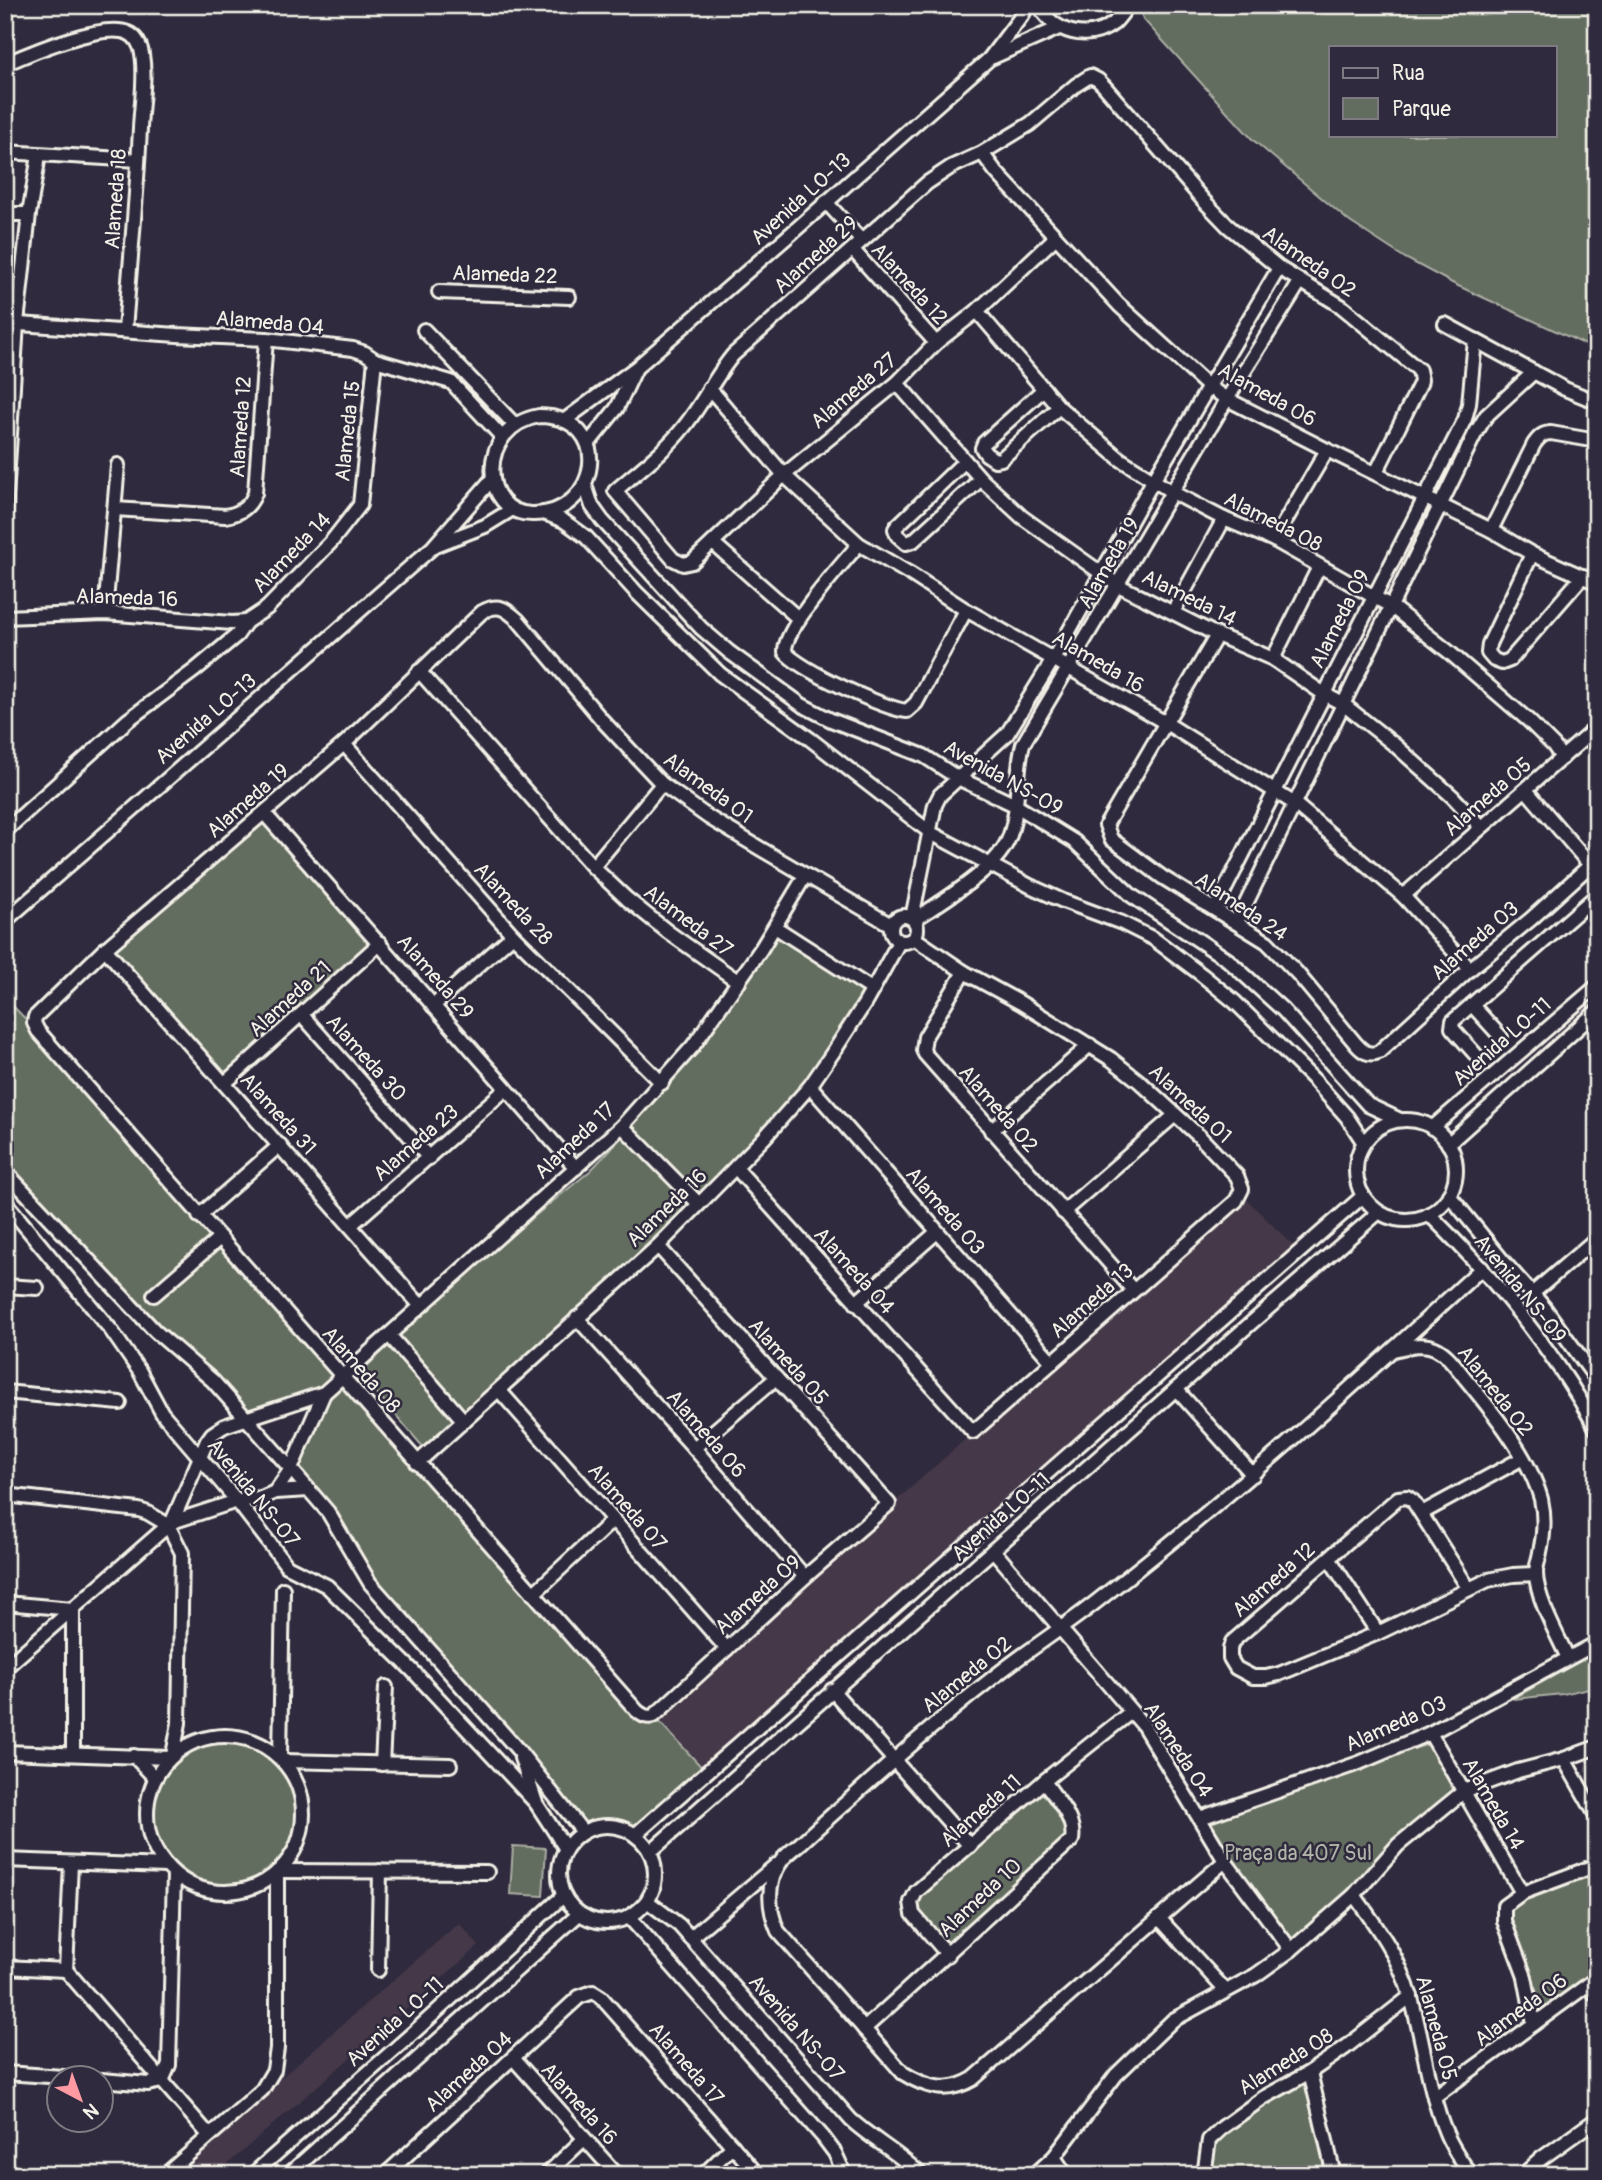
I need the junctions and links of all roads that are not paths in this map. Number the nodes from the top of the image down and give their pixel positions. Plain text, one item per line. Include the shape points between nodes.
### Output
1 (1027, 5) edge
2 (1039, 5) edge
3 (1128, 5) edge
4 (1059, 28) junction
5 (989, 59) junction
6 (5, 64) edge
7 (1076, 85) joint
8 (5, 152) edge
9 (982, 153) junction
10 (39, 155) junction
11 (138, 160) junction
12 (826, 202) junction
13 (5, 214) edge
14 (29, 214) junction
15 (1056, 236) junction
16 (857, 245) junction
17 (1279, 268) junction
18 (1300, 282) junction
19 (439, 292) dead end
20 (569, 297) dead end
21 (976, 311) junction
22 (11, 323) edge
23 (1445, 324) dead end
24 (424, 330) dead end
25 (125, 331) junction
26 (266, 339) junction
27 (1475, 340) junction
28 (936, 343) junction
29 (375, 360) junction
30 (637, 367) junction
31 (464, 370) junction
32 (1534, 372) junction
33 (451, 382) junction
34 (897, 383) junction
35 (1209, 387) junction
36 (709, 388) junction
37 (1044, 389) junction
38 (1227, 399) junction
39 (1597, 402) edge
40 (1059, 407) junction
41 (565, 420) junction
42 (515, 425) junction
43 (502, 437) junction
44 (1597, 441) edge
45 (588, 444) junction
46 (1327, 450) junction
47 (965, 461) junction
48 (118, 465) dead end
49 (1376, 473) junction
50 (784, 475) junction
51 (493, 478) junction
52 (981, 479) junction
53 (1153, 481) junction
54 (585, 485) junction
55 (1172, 492) junction
56 (1424, 497) junction
57 (360, 505) joint
58 (1441, 506) junction
59 (115, 509) junction
60 (511, 510) junction
61 (5, 513) edge
62 (544, 513) junction
63 (1224, 519) junction
64 (1490, 530) junction
65 (1274, 540) junction
66 (713, 543) junction
67 (859, 544) junction
68 (433, 547) junction
69 (1532, 554) junction
70 (673, 559) joint
71 (1320, 567) junction
72 (1102, 574) junction
73 (1583, 576) junction
74 (1597, 583) edge
75 (1118, 585) junction
76 (1373, 597) junction
77 (1392, 607) junction
78 (966, 610) junction
79 (508, 611) joint
80 (1173, 612) junction
81 (106, 613) junction
82 (5, 617) edge
83 (799, 619) junction
84 (246, 622) junction
85 (1217, 635) junction
86 (1054, 658) junction
87 (1273, 659) junction
88 (1069, 668) junction
89 (419, 671) junction
90 (1324, 694) junction
91 (1343, 704) junction
92 (1166, 723) junction
93 (1597, 727) edge
94 (344, 744) junction
95 (1562, 758) junction
96 (958, 778) junction
97 (662, 784) junction
98 (1526, 790) junction
99 (1274, 791) junction
100 (1295, 804) junction
101 (1014, 805) junction
102 (264, 813) junction
103 (1481, 827) junction
104 (5, 831) edge
105 (931, 833) junction
106 (1593, 862) edge
107 (992, 865) junction
108 (593, 867) junction
109 (806, 877) junction
110 (1597, 895) edge
111 (1403, 896) junction
112 (1215, 909) junction
113 (913, 919) junction
114 (1531, 919) junction
115 (5, 921) edge
116 (1237, 922) junction
117 (891, 925) junction
118 (775, 927) junction
119 (513, 935) junction
120 (1549, 937) junction
121 (914, 938) junction
122 (899, 942) junction
123 (380, 943) junction
124 (105, 949) junction
125 (1470, 969) junction
126 (964, 972) junction
127 (738, 982) junction
128 (1597, 986) edge
129 (873, 990) junction
130 (1472, 1005) junction
131 (433, 1006) junction
132 (1597, 1011) edge
133 (302, 1015) junction
134 (1501, 1037) dead end
135 (45, 1039) joint
136 (1090, 1045) junction
137 (1379, 1052) joint
138 (1478, 1056) dead end
139 (225, 1083) junction
140 (662, 1083) junction
141 (810, 1086) junction
142 (506, 1088) junction
143 (1175, 1115) junction
144 (1400, 1121) junction
145 (622, 1126) junction
146 (1432, 1128) junction
147 (990, 1131) junction
148 (1364, 1143) junction
149 (1448, 1144) junction
150 (280, 1145) junction
151 (429, 1158) junction
152 (576, 1168) junction
153 (736, 1168) junction
154 (5, 1171) edge
155 (1449, 1195) junction
156 (1363, 1196) junction
157 (1236, 1201) joint
158 (5, 1202) edge
159 (699, 1204) junction
160 (1063, 1212) junction
161 (1379, 1212) junction
162 (1429, 1214) junction
163 (199, 1216) junction
164 (351, 1225) junction
165 (937, 1232) junction
166 (220, 1238) junction
167 (658, 1246) junction
168 (1594, 1246) edge
169 (1482, 1268) junction
170 (5, 1286) edge
171 (37, 1288) dead end
172 (1133, 1290) junction
173 (1533, 1293) junction
174 (154, 1295) dead end
175 (856, 1303) junction
176 (420, 1305) junction
177 (577, 1318) junction
178 (389, 1335) junction
179 (1393, 1350) junction
180 (1052, 1362) junction
181 (342, 1377) junction
182 (776, 1378) junction
183 (1596, 1378) edge
184 (1176, 1389) junction
185 (499, 1390) junction
186 (5, 1392) edge
187 (324, 1393) junction
188 (120, 1403) dead end
189 (246, 1419) junction
190 (464, 1421) junction
191 (1597, 1430) edge
192 (973, 1432) joint
193 (694, 1448) junction
194 (200, 1457) junction
195 (1522, 1458) junction
196 (417, 1463) junction
197 (291, 1469) junction
198 (1253, 1475) junction
199 (309, 1490) junction
200 (275, 1492) junction
201 (5, 1495) edge
202 (237, 1502) junction
203 (889, 1504) joint
204 (1422, 1513) junction
205 (613, 1521) junction
206 (170, 1523) junction
207 (993, 1550) junction
208 (1329, 1558) junction
209 (1536, 1574) junction
210 (805, 1577) junction
211 (283, 1589) dead end
212 (1469, 1589) junction
213 (533, 1594) junction
214 (5, 1603) edge
215 (73, 1609) junction
216 (1060, 1630) junction
217 (1378, 1633) junction
218 (1597, 1643) edge
219 (727, 1649) junction
220 (1568, 1658) junction
221 (5, 1668) edge
222 (386, 1688) dead end
223 (832, 1690) junction
224 (1131, 1712) junction
225 (654, 1716) joint
226 (279, 1720) junction
227 (179, 1723) junction
228 (1430, 1733) junction
229 (191, 1743) junction
230 (266, 1746) junction
231 (1597, 1747) edge
232 (519, 1751) junction
233 (5, 1752) edge
234 (73, 1754) junction
235 (134, 1756) junction
236 (171, 1756) junction
237 (282, 1759) junction
238 (894, 1759) junction
239 (1564, 1759) junction
240 (319, 1762) junction
241 (382, 1764) junction
242 (450, 1765) dead end
243 (155, 1778) junction
244 (296, 1778) junction
245 (1044, 1782) junction
246 (1464, 1791) junction
247 (536, 1803) junction
248 (1597, 1817) edge
249 (1200, 1818) junction
250 (583, 1832) junction
251 (635, 1835) junction
252 (970, 1846) junction
253 (566, 1849) junction
254 (155, 1851) junction
255 (650, 1852) junction
256 (292, 1854) junction
257 (5, 1860) edge
258 (782, 1860) junction
259 (1225, 1861) junction
260 (71, 1863) junction
261 (137, 1866) junction
262 (1597, 1866) edge
263 (170, 1870) junction
264 (313, 1870) junction
265 (278, 1871) junction
266 (380, 1871) junction
267 (487, 1872) dead end
268 (185, 1882) junction
269 (261, 1884) junction
270 (1522, 1894) junction
271 (1354, 1895) junction
272 (563, 1896) junction
273 (174, 1897) junction
274 (647, 1901) junction
275 (276, 1904) junction
276 (579, 1914) junction
277 (629, 1917) junction
278 (1158, 1918) junction
279 (690, 1938) junction
280 (1291, 1950) junction
281 (948, 1955) junction
282 (5, 1966) edge
283 (66, 1970) junction
284 (378, 1970) dead end
285 (1592, 1981) edge
286 (1226, 1991) junction
287 (1411, 1996) junction
288 (1597, 1996) edge
289 (579, 1997) joint
290 (1534, 2024) junction
291 (864, 2029) junction
292 (513, 2058) junction
293 (1310, 2072) junction
294 (5, 2073) edge
295 (46, 2076) edge
296 (116, 2081) edge
297 (162, 2081) junction
298 (1434, 2098) junction
299 (1597, 2119) edge
300 (209, 2135) junction
301 (584, 2139) junction
302 (733, 2147) junction
303 (1054, 2157) junction
304 (165, 2175) edge
305 (252, 2175) edge
306 (288, 2175) edge
307 (384, 2175) edge
308 (546, 2175) edge
309 (617, 2175) edge
310 (702, 2175) edge
311 (758, 2175) edge
312 (845, 2175) edge
313 (921, 2175) edge
314 (1034, 2175) edge
315 (1066, 2175) edge
316 (1205, 2175) edge
317 (1334, 2175) edge
318 (1471, 2175) edge
319 (1523, 2175) edge

1 - 5 street, Avenida LO-13
2 - 4 street
3 - 4 street via 1115,22 1098,32 1078,34
4 - 5 street, Avenida LO-13
5 - 12 street, Avenida LO-13
6 - 11 street, Alameda 18 via 65,40 130,33 141,48 143,71
7 - 9 street, Alameda 29 via 1030,124
7 - 17 street, Alameda 02 via 1090,76 1098,80 1228,226
8 - 10 street
9 - 15 street, Alameda 06
9 - 16 street, Alameda 29 via 927,183
10 - 11 street
10 - 14 street
11 - 25 street, Alameda 18
12 - 16 street, Alameda 12
12 - 30 street, Avenida LO-13
13 - 14 street
14 - 22 street
15 - 21 street, Alameda 27
15 - 35 street, Alameda 06 via 1119,305
16 - 28 street, Alameda 12
16 - 36 street, Alameda 29 via 733,355
17 - 18 street, Alameda 02
17 - 35 street, Alameda 19
18 - 38 street, Alameda 19
18 - 49 street, Alameda 02 via 1341,306 1420,374 1420,384
19 - 20 street, Alameda 22
21 - 28 street, Alameda 27
21 - 37 street, Alameda 08
22 - 25 street, Alameda 04
22 - 61 street
23 - 27 street
24 - 31 street
25 - 26 street, Alameda 04
26 - 29 street, Alameda 04 via 353,349
26 - 59 street, Alameda 12 via 255,493 246,508 225,516
27 - 32 street
27 - 56 street, Alameda 09 via 1468,411
28 - 34 street, Alameda 27
29 - 33 street, Alameda 04
29 - 57 street, Alameda 15
30 - 41 street, Avenida LO-13
30 - 45 street, Avenida LO-13 via 617,408
31 - 33 street
31 - 42 street
32 - 39 street
32 - 58 street, Alameda 09 via 1486,416
33 - 43 street
34 - 47 street, Alameda 14
34 - 50 street, Alameda 27
35 - 38 street, Alameda 06
35 - 53 street, Alameda 19
36 - 50 street, Alameda 16
36 - 70 street, Alameda 29 via 683,429 615,491
37 - 40 street, Alameda 08
37 - 40 street via 984,443 986,454 1001,459
38 - 46 street, Alameda 06
38 - 55 street, Alameda 19
40 - 53 street, Alameda 08
41 - 42 street via 539,416
41 - 45 street
42 - 43 street
43 - 51 street via 493,460
44 - 64 street via 1552,433 1541,436
45 - 54 street via 591,463
46 - 49 street, Alameda 06
46 - 65 street
47 - 52 street, Alameda 14
47 - 52 street via 897,526 897,535 906,543 913,541
48 - 59 street
49 - 56 street, Alameda 06
50 - 66 street, Alameda 27
50 - 67 street, Alameda 16
51 - 60 street
51 - 68 street, Avenida LO-13
52 - 72 street, Alameda 14 via 1022,517
53 - 55 street, Alameda 08
53 - 72 street, Alameda 19
54 - 62 street via 557,510
54 - 96 street, Avenida NS-09 via 602,520 701,628 729,652 802,705 924,756
55 - 63 street, Alameda 08
55 - 75 street, Alameda 19
56 - 58 street, Alameda 06
56 - 76 street, Alameda 09
57 - 84 street, Alameda 14 via 267,608
58 - 64 street, Alameda 06
58 - 77 street, Alameda 09
59 - 81 street
60 - 62 street
60 - 68 street, Avenida LO-13
62 - 105 street via 586,537 720,674
63 - 65 street, Alameda 08
63 - 80 street
64 - 69 street, Alameda 06
65 - 71 street, Alameda 08
66 - 70 street, Alameda 27 via 692,562
66 - 83 street
67 - 78 street, Alameda 16
67 - 83 street
68 - 115 street, Avenida LO-13
69 - 73 street, Alameda 06
69 - 73 street via 1489,644 1490,657 1502,663 1510,660
71 - 76 street, Alameda 08
71 - 87 street
72 - 75 street, Alameda 14
72 - 86 street, Alameda 19
73 - 74 street, Alameda 06
75 - 80 street, Alameda 14
75 - 88 street, Alameda 19
76 - 77 street, Alameda 08
76 - 90 street, Alameda 09
77 - 91 street, Alameda 09
77 - 95 street, Alameda 08 via 1528,721
78 - 83 street via 916,704 907,711 861,694 785,652
78 - 86 street, Alameda 16
79 - 89 street, Alameda 19 via 495,607 482,612
79 - 97 street, Alameda 01
80 - 85 street, Alameda 14
81 - 82 street, Alameda 16
81 - 84 street, Alameda 16
84 - 104 street, Alameda 14 via 237,635 128,720
85 - 87 street, Alameda 14
85 - 92 street
86 - 88 street, Alameda 16
86 - 96 street, Alameda 19 via 1007,734
87 - 90 street, Alameda 14
88 - 92 street, Alameda 16
88 - 101 street, Alameda 19 via 1023,744
89 - 94 street, Alameda 19
89 - 108 street, Alameda 27
90 - 91 street, Alameda 14
90 - 99 street, Alameda 09
91 - 100 street, Alameda 09
91 - 103 street, Alameda 14 via 1396,746
92 - 99 street, Alameda 16
92 - 112 street, Alameda 24 via 1106,825 1108,834 1162,877
93 - 95 street, Alameda 05
94 - 102 street, Alameda 19
94 - 119 street, Alameda 28
95 - 98 street, Alameda 05
96 - 101 street, Avenida NS-09
96 - 105 street, Alameda 19 via 935,805
97 - 108 street
97 - 109 street, Alameda 01
98 - 103 street, Alameda 05
98 - 106 street
99 - 100 street, Alameda 16
99 - 112 street, Alameda 09
100 - 111 street, Alameda 16
100 - 116 street, Alameda 09
101 - 107 street, Alameda 19 via 1010,837
101 - 144 street, Avenida NS-09 via 1075,842 1132,896 1228,960 1283,1010 1368,1105
102 - 123 street, Alameda 29
102 - 124 street, Alameda 19
103 - 111 street, Alameda 05
105 - 107 street
105 - 113 street, Alameda 19
106 - 114 street, Alameda 03
107 - 113 street, Alameda 19
107 - 148 street via 1063,901 1122,923 1183,960 1235,1002 1314,1080
108 - 127 street, Alameda 27 via 627,900
109 - 117 street, Alameda 01
109 - 118 street, Alameda 17
110 - 120 street
111 - 125 street, Alameda 16
112 - 116 street, Alameda 24
113 - 117 street via 900,916
113 - 121 street via 918,929
114 - 120 street
114 - 125 street, Alameda 03
116 - 137 street, Alameda 24 via 1280,954 1362,1050
117 - 122 street
118 - 127 street, Alameda 17
118 - 129 street
119 - 131 street
119 - 140 street, Alameda 28
120 - 130 street
121 - 122 street
121 - 126 street, Alameda 01
122 - 129 street, Alameda 16
123 - 131 street, Alameda 29
123 - 133 street, Alameda 21
124 - 135 street, Alameda 19 via 35,1017 36,1028
124 - 139 street, Alameda 31
125 - 137 street, Alameda 03
126 - 136 street, Alameda 01
126 - 147 street, Alameda 02 via 925,1037 923,1049
127 - 140 street, Alameda 17
128 - 146 street, Avenida LO-11
129 - 141 street, Alameda 16
130 - 134 street
130 - 138 street via 1453,1021 1452,1028
131 - 142 street, Alameda 29
132 - 149 street, Avenida LO-11
133 - 139 street, Alameda 21
133 - 151 street, Alameda 30
135 - 163 street, Alameda 08
136 - 143 street, Alameda 01
136 - 147 street
139 - 150 street, Alameda 31
140 - 145 street, Alameda 17
141 - 153 street, Alameda 16
141 - 165 street, Alameda 03
142 - 151 street, Alameda 23
142 - 152 street, Alameda 29
143 - 157 street, Alameda 01 via 1237,1176 1242,1189
143 - 160 street
144 - 146 street via 1417,1121
144 - 148 street via 1384,1125
145 - 152 street, Alameda 17
145 - 159 street
146 - 149 street
147 - 160 street, Alameda 02
148 - 156 street via 1356,1169
149 - 155 street via 1455,1172
150 - 163 street
150 - 164 street, Alameda 31
151 - 164 street, Alameda 23
152 - 176 street, Alameda 17
153 - 159 street, Alameda 16
153 - 175 street, Alameda 04
154 - 189 street, Avenida NS-07 via 155,1331 214,1381
155 - 162 street
155 - 173 street, Avenida NS-09
156 - 161 street
156 - 251 street, Avenida LO-11
157 - 172 street, Alameda 13
158 - 194 street, Avenida NS-07 via 123,1346 162,1413
159 - 167 street, Alameda 16
160 - 172 street, Alameda 02
161 - 162 street via 1395,1219
161 - 184 street, Avenida LO-11
162 - 169 street, Avenida NS-09
163 - 166 street, Alameda 08
164 - 176 street, Alameda 31
165 - 175 street
165 - 180 street, Alameda 03
166 - 174 street
166 - 181 street, Alameda 08
167 - 177 street, Alameda 16
167 - 182 street, Alameda 05
168 - 173 street
169 - 179 street
169 - 191 street, Avenida NS-09 via 1570,1383
170 - 171 street
172 - 180 street, Alameda 13
173 - 183 street, Avenida NS-09
175 - 192 street, Alameda 04
176 - 178 street, Alameda 17
177 - 185 street, Alameda 16
177 - 193 street, Alameda 06
178 - 181 street, Alameda 17
178 - 190 street
179 - 195 street, Alameda 02 via 1425,1345 1447,1356 1486,1403
179 - 198 street, Alameda 02
180 - 192 street, Alameda 13
181 - 187 street, Alameda 17
181 - 196 street, Alameda 08
182 - 193 street
182 - 203 street, Alameda 05
184 - 198 street
184 - 207 street, Avenida LO-11
185 - 190 street, Alameda 16
185 - 205 street, Alameda 07
186 - 188 street
187 - 189 street
187 - 197 street
189 - 194 street via 212,1434
189 - 197 street, Avenida NS-07
190 - 196 street, Alameda 16
193 - 210 street, Alameda 06
194 - 202 street, Avenida NS-07
194 - 206 street
195 - 204 street
195 - 209 street, Alameda 02 via 1542,1503 1544,1536
196 - 213 street, Alameda 08
197 - 199 street, Avenida NS-07
197 - 200 street
198 - 216 street, Alameda 02
199 - 200 street
199 - 232 street, Avenida NS-07 via 328,1512 370,1583
200 - 202 street
201 - 206 street via 139,1510
202 - 206 street
202 - 247 street, Avenida NS-07 via 287,1566 327,1586
203 - 210 street, Alameda 09
204 - 208 street, Alameda 12 via 1407,1496 1398,1498
204 - 212 street
205 - 213 street
205 - 219 street, Alameda 07
206 - 215 street
206 - 227 street via 182,1553
207 - 216 street, Alameda 04
207 - 223 street, Avenida LO-11
208 - 217 street
208 - 217 street, Alameda 12 via 1232,1642 1230,1658 1244,1673 1266,1677
209 - 212 street, Alameda 12 via 1499,1577
209 - 220 street, Alameda 02 via 1544,1606
210 - 219 street, Alameda 09
211 - 226 street
212 - 217 street, Alameda 12
213 - 225 street, Alameda 08 via 637,1711
214 - 215 street
215 - 221 street
215 - 234 street
216 - 224 street, Alameda 04
216 - 238 street, Alameda 02 via 991,1679
218 - 220 street, Alameda 03
219 - 225 street, Alameda 09
220 - 228 street, Alameda 03
222 - 241 street
223 - 238 street
223 - 255 street, Avenida LO-11
224 - 245 street, Alameda 11
224 - 249 street, Alameda 04
226 - 230 street
226 - 237 street
227 - 229 street
227 - 236 street
228 - 246 street, Alameda 14
228 - 249 street, Alameda 03 via 1359,1763
229 - 230 street via 216,1735 242,1736
229 - 236 street
230 - 237 street
231 - 239 street
232 - 247 street, Avenida NS-07
232 - 250 street, Avenida NS-07
233 - 234 street
234 - 235 street
235 - 236 street
235 - 243 street
236 - 243 street
237 - 240 street
237 - 244 street
238 - 252 street
238 - 258 street, Alameda 02
239 - 246 street
239 - 248 street
240 - 241 street
240 - 244 street
241 - 242 street
243 - 254 street via 146,1814
244 - 256 street via 303,1816
245 - 252 street, Alameda 11
245 - 281 street, Alameda 10 via 1070,1819 1072,1840
246 - 270 street, Alameda 14
246 - 271 street via 1398,1845
247 - 253 street, Avenida NS-07
249 - 259 street, Alameda 04
250 - 251 street via 610,1827
250 - 253 street
251 - 255 street
252 - 281 street, Alameda 11 via 916,1892 911,1902 914,1914
253 - 272 street via 560,1864
254 - 261 street
254 - 263 street
255 - 274 street via 654,1885
256 - 264 street
256 - 265 street
257 - 260 street
258 - 279 street
258 - 291 street, Alameda 02 via 769,1901 778,1931
259 - 278 street, Alameda 02
259 - 280 street, Alameda 04
260 - 261 street
260 - 283 street
261 - 263 street
262 - 270 street
263 - 268 street
263 - 273 street
264 - 265 street
264 - 266 street
265 - 269 street
265 - 275 street
266 - 267 street
266 - 284 street
268 - 269 street via 222,1892
268 - 273 street
269 - 275 street
270 - 290 street via 1504,1906 1503,1916 1525,1977
271 - 280 street
271 - 287 street, Alameda 05 via 1386,1939
272 - 276 street
272 - 305 street, Avenida LO-11
273 - 297 street via 169,2065
274 - 277 street
274 - 279 street, Avenida NS-07
275 - 300 street via 274,2070 262,2090
276 - 277 street via 604,1923
276 - 306 street, Avenida LO-11
277 - 312 street via 823,2137
278 - 286 street
278 - 291 street, Alameda 02 via 962,2085 933,2087 917,2081 903,2073
279 - 313 street, Avenida NS-07 via 851,2120
280 - 286 street
281 - 291 street, Alameda 10
282 - 283 street
283 - 297 street
285 - 288 street
285 - 290 street, Alameda 06
286 - 303 street via 1173,2020 1146,2045 1116,2075
287 - 293 street, Alameda 08
287 - 298 street, Alameda 05
289 - 292 street, Alameda 04
289 - 302 street, Alameda 17 via 593,1992 601,1997
290 - 298 street, Alameda 06
292 - 301 street, Alameda 16
292 - 307 street, Alameda 04
293 - 316 street, Alameda 08 via 1263,2098 1209,2140
293 - 317 street
294 - 295 street
296 - 297 street
297 - 300 street
298 - 318 street, Alameda 05 via 1450,2142
299 - 319 street
300 - 304 street
301 - 308 street
301 - 309 street, Alameda 16
302 - 310 street
302 - 311 street, Alameda 17
303 - 314 street
303 - 315 street

